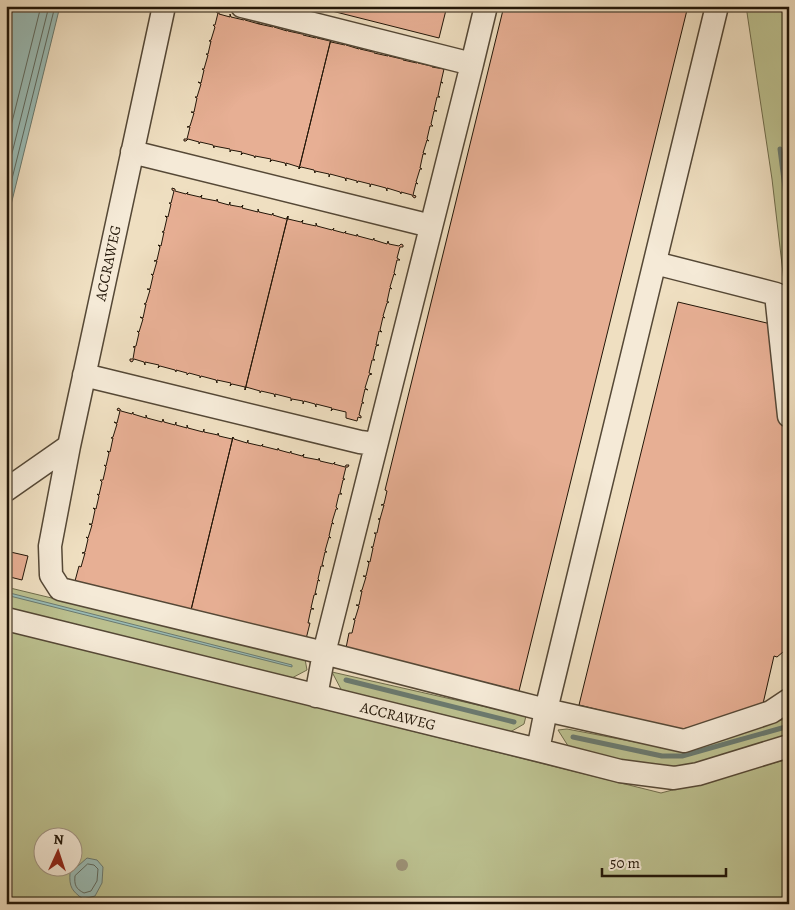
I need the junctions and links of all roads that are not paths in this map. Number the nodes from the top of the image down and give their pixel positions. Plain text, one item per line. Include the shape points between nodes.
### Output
1 (164, 6) edge
2 (242, 6) edge
3 (486, 6) edge
4 (717, 6) edge
5 (472, 64) junction
6 (132, 152) junction
7 (431, 226) junction
8 (655, 263) junction
9 (84, 375) junction
10 (789, 416) edge
11 (376, 444) junction
12 (68, 446) junction
13 (6, 490) edge
14 (6, 619) edge
15 (324, 653) junction
16 (316, 696) junction
17 (789, 700) edge
18 (546, 710) junction
19 (789, 746) edge
20 (538, 750) junction

1 - 6 street, ACCRAWEG
2 - 5 street
3 - 5 street
4 - 8 street
5 - 7 street
6 - 7 street
6 - 9 street, ACCRAWEG
7 - 11 street
8 - 10 street via 776,294
8 - 18 street
9 - 11 street
9 - 12 street, ACCRAWEG
11 - 15 street
12 - 13 street
12 - 15 street, ACCRAWEG via 50,546 51,575 60,589
14 - 16 street, ACCRAWEG
15 - 16 street
15 - 18 street, ACCRAWEG
16 - 20 street, ACCRAWEG
17 - 18 street, ACCRAWEG via 771,712 684,741
18 - 20 street
19 - 20 street, ACCRAWEG via 698,774 674,778 620,771

